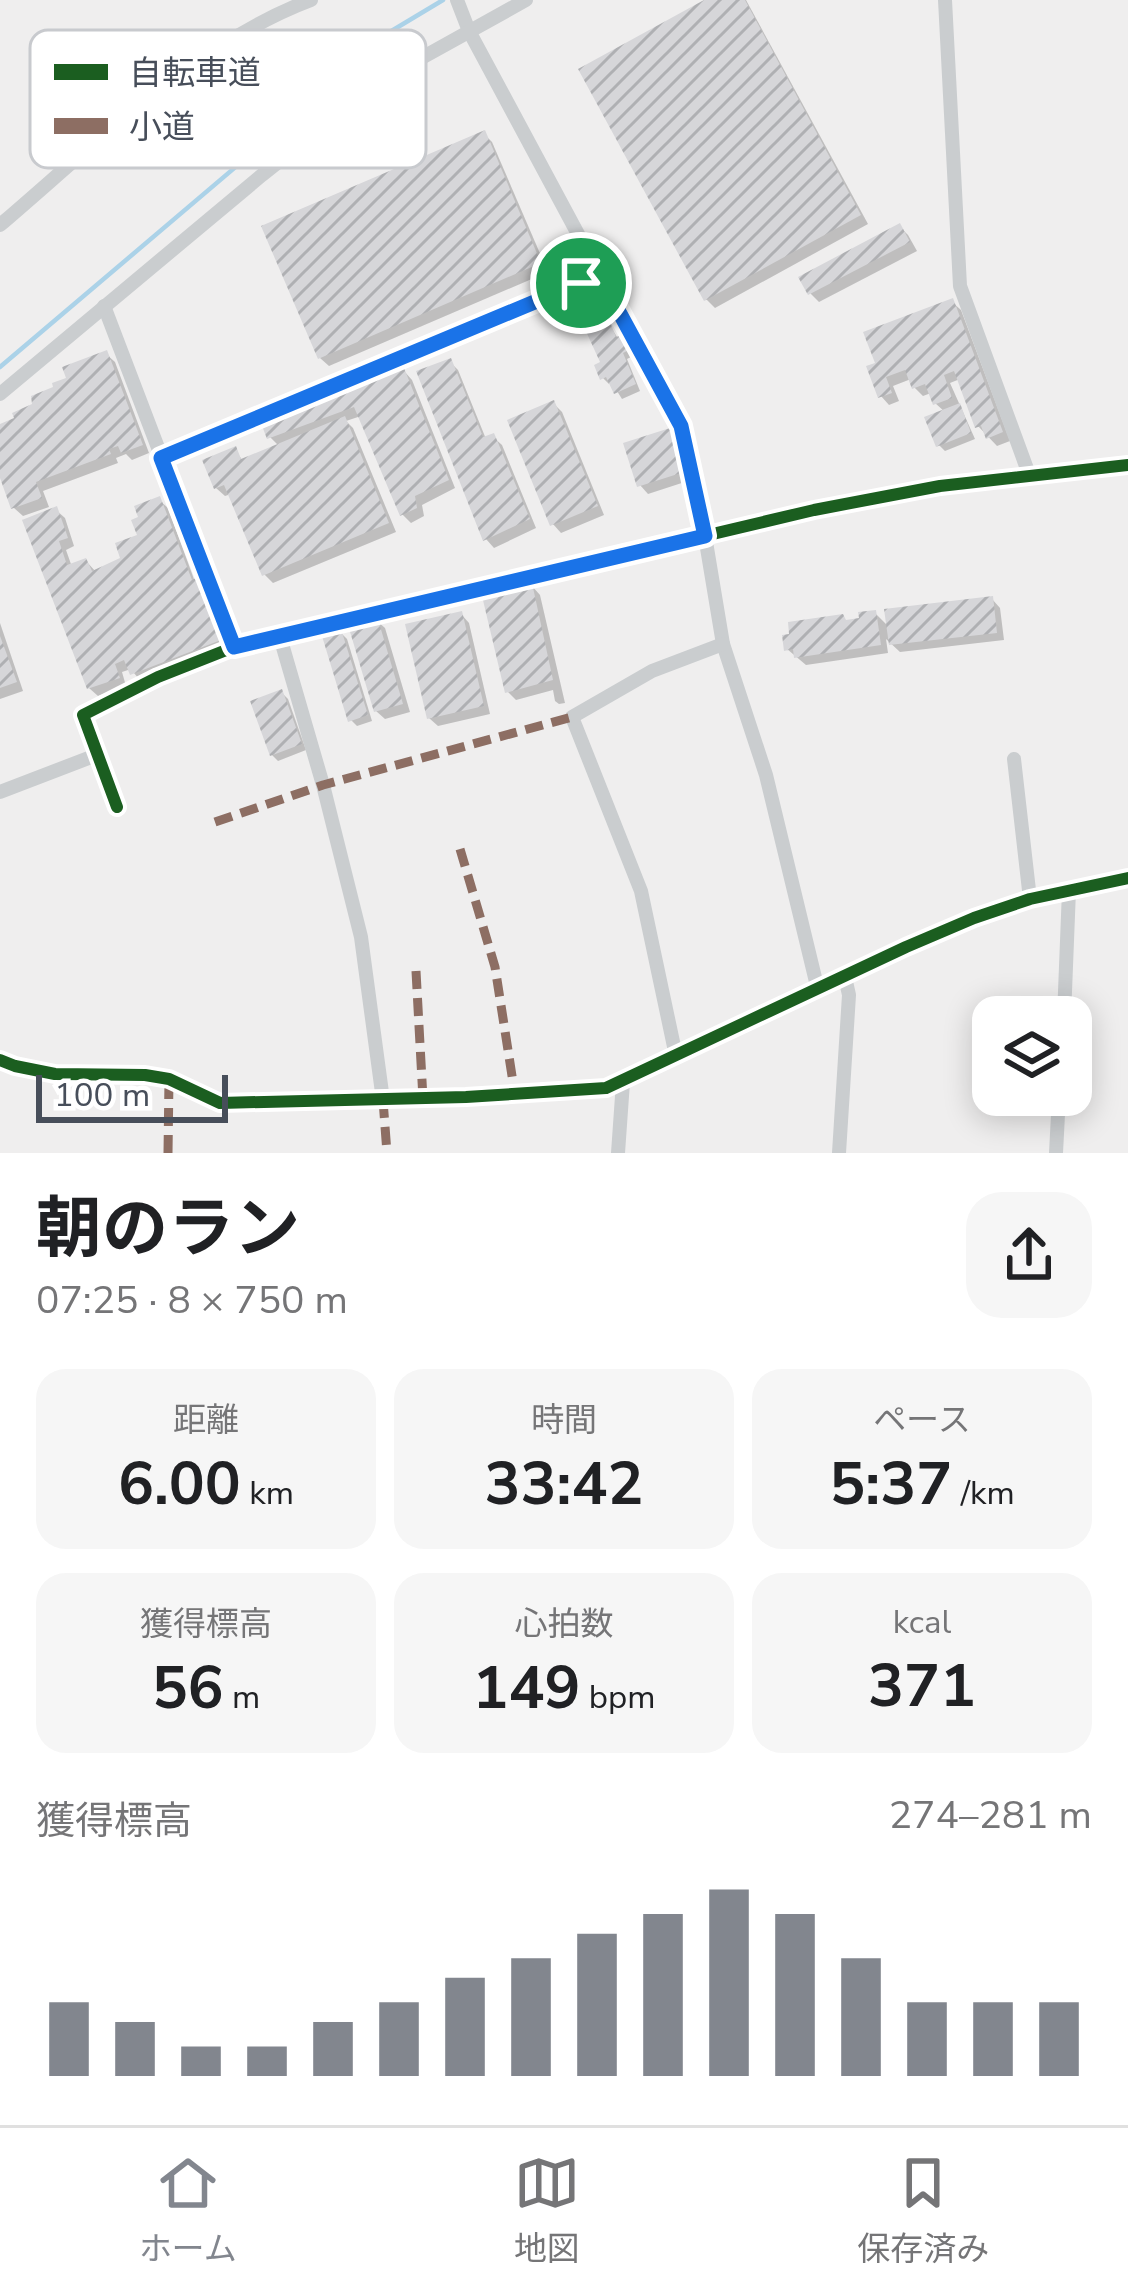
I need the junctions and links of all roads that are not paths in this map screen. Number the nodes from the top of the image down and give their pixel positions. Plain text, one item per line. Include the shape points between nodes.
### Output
1 (457, 0) edge
2 (526, 0) edge
3 (945, 0) edge
4 (303, 1) edge
5 (245, 30) edge
6 (469, 31) junction
7 (426, 55) edge
8 (67, 168) edge
9 (271, 168) edge
10 (0, 225) edge
11 (599, 275) junction
12 (104, 306) junction
13 (0, 394) edge
14 (161, 458) junction
15 (1128, 465) edge
16 (1030, 477) junction
17 (705, 536) junction
18 (280, 638) junction
19 (723, 644) junction
20 (234, 647) junction
21 (99, 754) junction
22 (1014, 759) dead end
23 (0, 792) edge
24 (117, 807) dead end
25 (1128, 878) edge
26 (1069, 890) junction
27 (1030, 899) junction
28 (844, 976) junction
29 (818, 990) junction
30 (1065, 996) edge
31 (676, 1056) junction
32 (0, 1060) edge
33 (622, 1082) junction
34 (383, 1100) junction
35 (1058, 1116) edge
36 (618, 1153) edge
37 (839, 1153) edge
38 (1056, 1153) edge

1 - 6 street
2 - 6 street
3 - 16 street via 960,286
4 - 5 street
6 - 7 street
6 - 11 street
8 - 10 street
9 - 12 street
11 - 14 street
11 - 17 street via 681,426
12 - 13 street
12 - 14 street
14 - 20 street
15 - 16 street
16 - 17 street via 940,486
17 - 18 street
17 - 19 street
18 - 20 street
18 - 34 street via 361,937
19 - 29 street via 766,775
19 - 31 street via 652,671 572,717 640,891
20 - 21 street via 83,715
21 - 23 street
21 - 24 street
22 - 27 street
25 - 26 street
26 - 27 street
26 - 30 street
27 - 28 street
28 - 29 street
28 - 37 street
29 - 31 street
31 - 33 street
32 - 34 street via 55,1074 169,1079 220,1103
33 - 34 street
33 - 36 street
35 - 38 street

